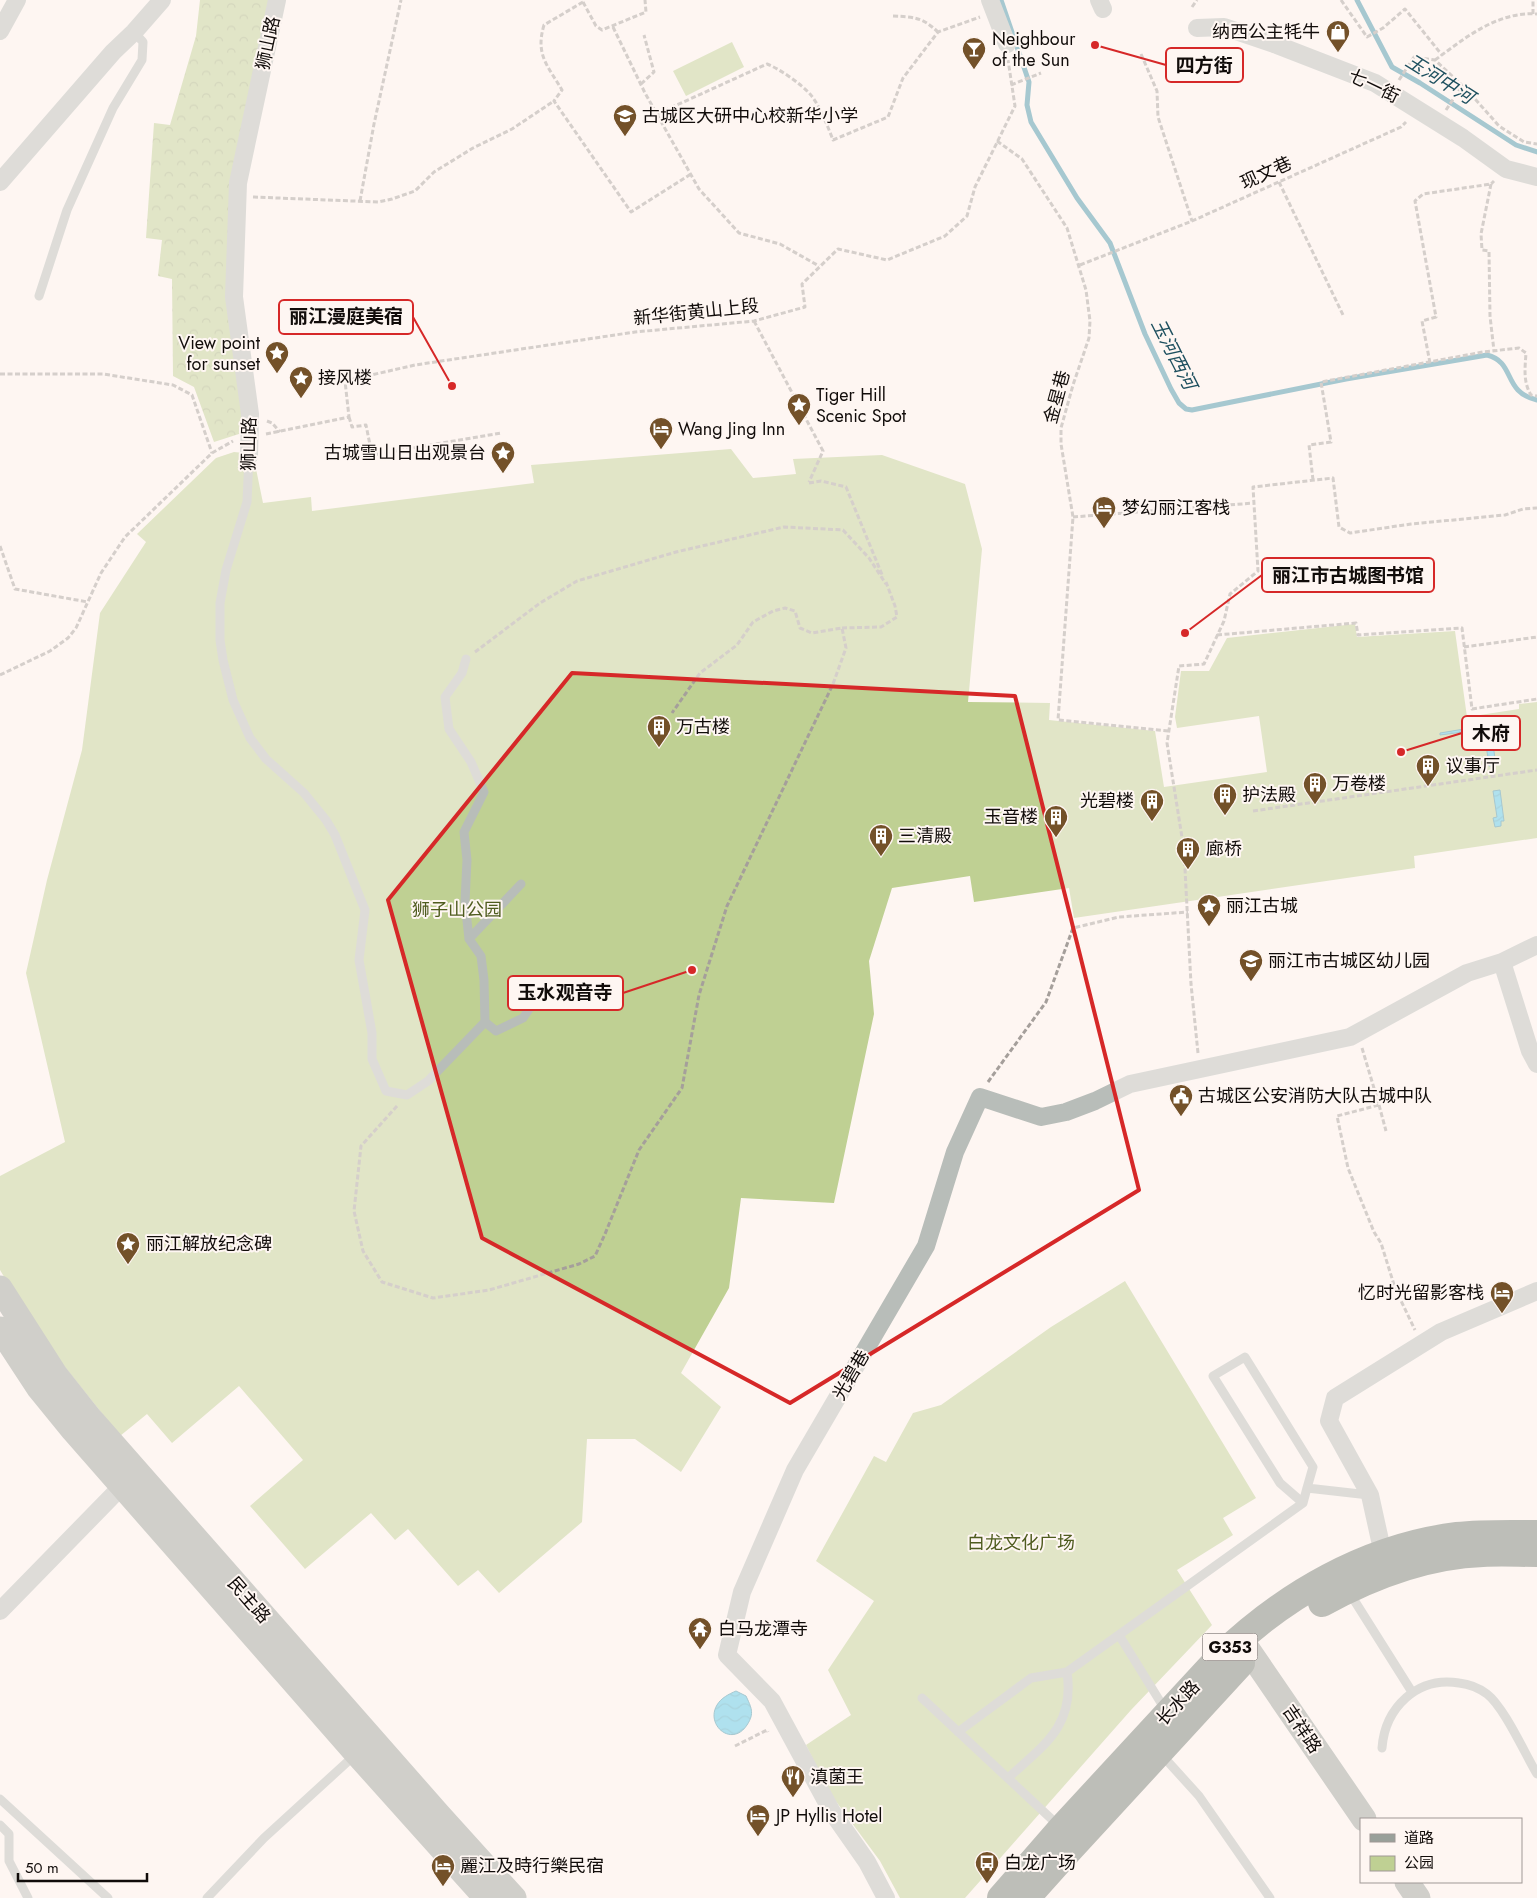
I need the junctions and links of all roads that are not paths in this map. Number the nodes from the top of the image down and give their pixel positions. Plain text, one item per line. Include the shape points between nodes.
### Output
1 (17, 0) edge
2 (162, 0) edge
3 (277, 0) edge
4 (992, 6) edge
5 (1198, 28) dead end
6 (0, 31) edge
7 (134, 32) junction
8 (1006, 44) road end
9 (1537, 177) edge
10 (0, 182) edge
11 (39, 296) dead end
12 (249, 456) joint
13 (466, 659) road end
14 (521, 884) dead end
15 (469, 939) junction
16 (1537, 945) edge
17 (1502, 962) junction
18 (548, 981) dead end
19 (485, 1022) junction
20 (1537, 1064) edge
21 (0, 1288) edge
22 (1537, 1291) edge
23 (0, 1328) edge
24 (122, 1486) junction
25 (1307, 1488) junction
26 (1370, 1495) junction
27 (1303, 1503) junction
28 (1537, 1534) edge
29 (1537, 1553) edge
30 (1382, 1554) junction
31 (1348, 1589) junction
32 (0, 1611) edge
33 (1118, 1635) junction
34 (1245, 1646) junction
35 (1066, 1672) junction
36 (1412, 1692) junction
37 (922, 1698) dead end
38 (1168, 1713) junction
39 (958, 1732) junction
40 (1382, 1748) dead end
41 (1159, 1752) junction
42 (356, 1754) junction
43 (1537, 1774) edge
44 (1008, 1778) junction
45 (0, 1799) edge
46 (1363, 1818) edge
47 (0, 1825) edge
48 (1062, 1828) junction
49 (1408, 1883) edge
50 (483, 1897) edge
51 (28, 1898) edge
52 (108, 1898) edge
53 (206, 1898) edge
54 (514, 1898) edge
55 (886, 1898) edge
56 (1001, 1898) edge
57 (1026, 1898) edge
58 (1270, 1898) edge
59 (1418, 1898) edge

1 - 6 street
2 - 7 street
3 - 12 street, 狮山路 via 237,197 234,297 250,414
4 - 8 street
5 - 9 street, 七一街 via 1224,27 1375,83 1506,169
7 - 10 street
7 - 11 lane via 142,42 142,60 113,108 67,210
12 - 19 lane, 狮山路 via 247,502 226,570 220,603 220,640 227,680 250,738 266,759 316,806 330,828 364,910 359,960 372,1033 372,1059 386,1091 407,1095 428,1081
13 - 15 lane via 462,673 445,697 449,729 471,762 484,792 464,832
14 - 15 lane
15 - 19 lane via 481,956
16 - 17 street
17 - 20 street
17 - 55 street, 光碧巷 via 1467,973 1350,1037 1130,1084 1066,1112 1041,1117 980,1097 955,1152 926,1246 795,1470 742,1592 727,1655 772,1701 832,1812 868,1862
18 - 19 lane via 523,1018 496,1031
21 - 54 main road, 民主路 via 55,1374 89,1417
22 - 26 street via 1441,1332 1335,1398 1329,1421
23 - 24 main road, 民主路 via 38,1387
24 - 32 street
24 - 42 main road, 民主路
25 - 26 lane
25 - 27 lane
25 - 27 lane via 1313,1467 1245,1357 1213,1376 1280,1483
26 - 30 street
27 - 33 lane
28 - 30 highway, 长水路 / G353 via 1456,1536
29 - 31 highway, 长水路 / G353 via 1482,1553 1443,1558 1389,1572
30 - 34 highway, 长水路 / G353 via 1289,1600
31 - 34 highway, 长水路 / G353
31 - 36 lane
33 - 35 lane
33 - 38 lane
34 - 38 highway, 长水路 / G353
34 - 41 highway, 长水路 / G353
34 - 46 main road, 吉祥路
35 - 39 lane via 1031,1678
35 - 44 lane via 1068,1698 1062,1719 1049,1741
36 - 40 lane via 1392,1713
36 - 43 lane via 1429,1684 1454,1682 1487,1694 1500,1708
37 - 39 lane
38 - 48 highway, 长水路 / G353
39 - 44 lane
41 - 57 highway, 长水路 / G353
41 - 58 lane via 1199,1796
42 - 50 main road, 民主路
42 - 53 lane via 264,1838
44 - 48 lane
45 - 52 lane
47 - 51 lane via 9,1834 8,1861
48 - 56 highway, 长水路 / G353
49 - 59 main road

